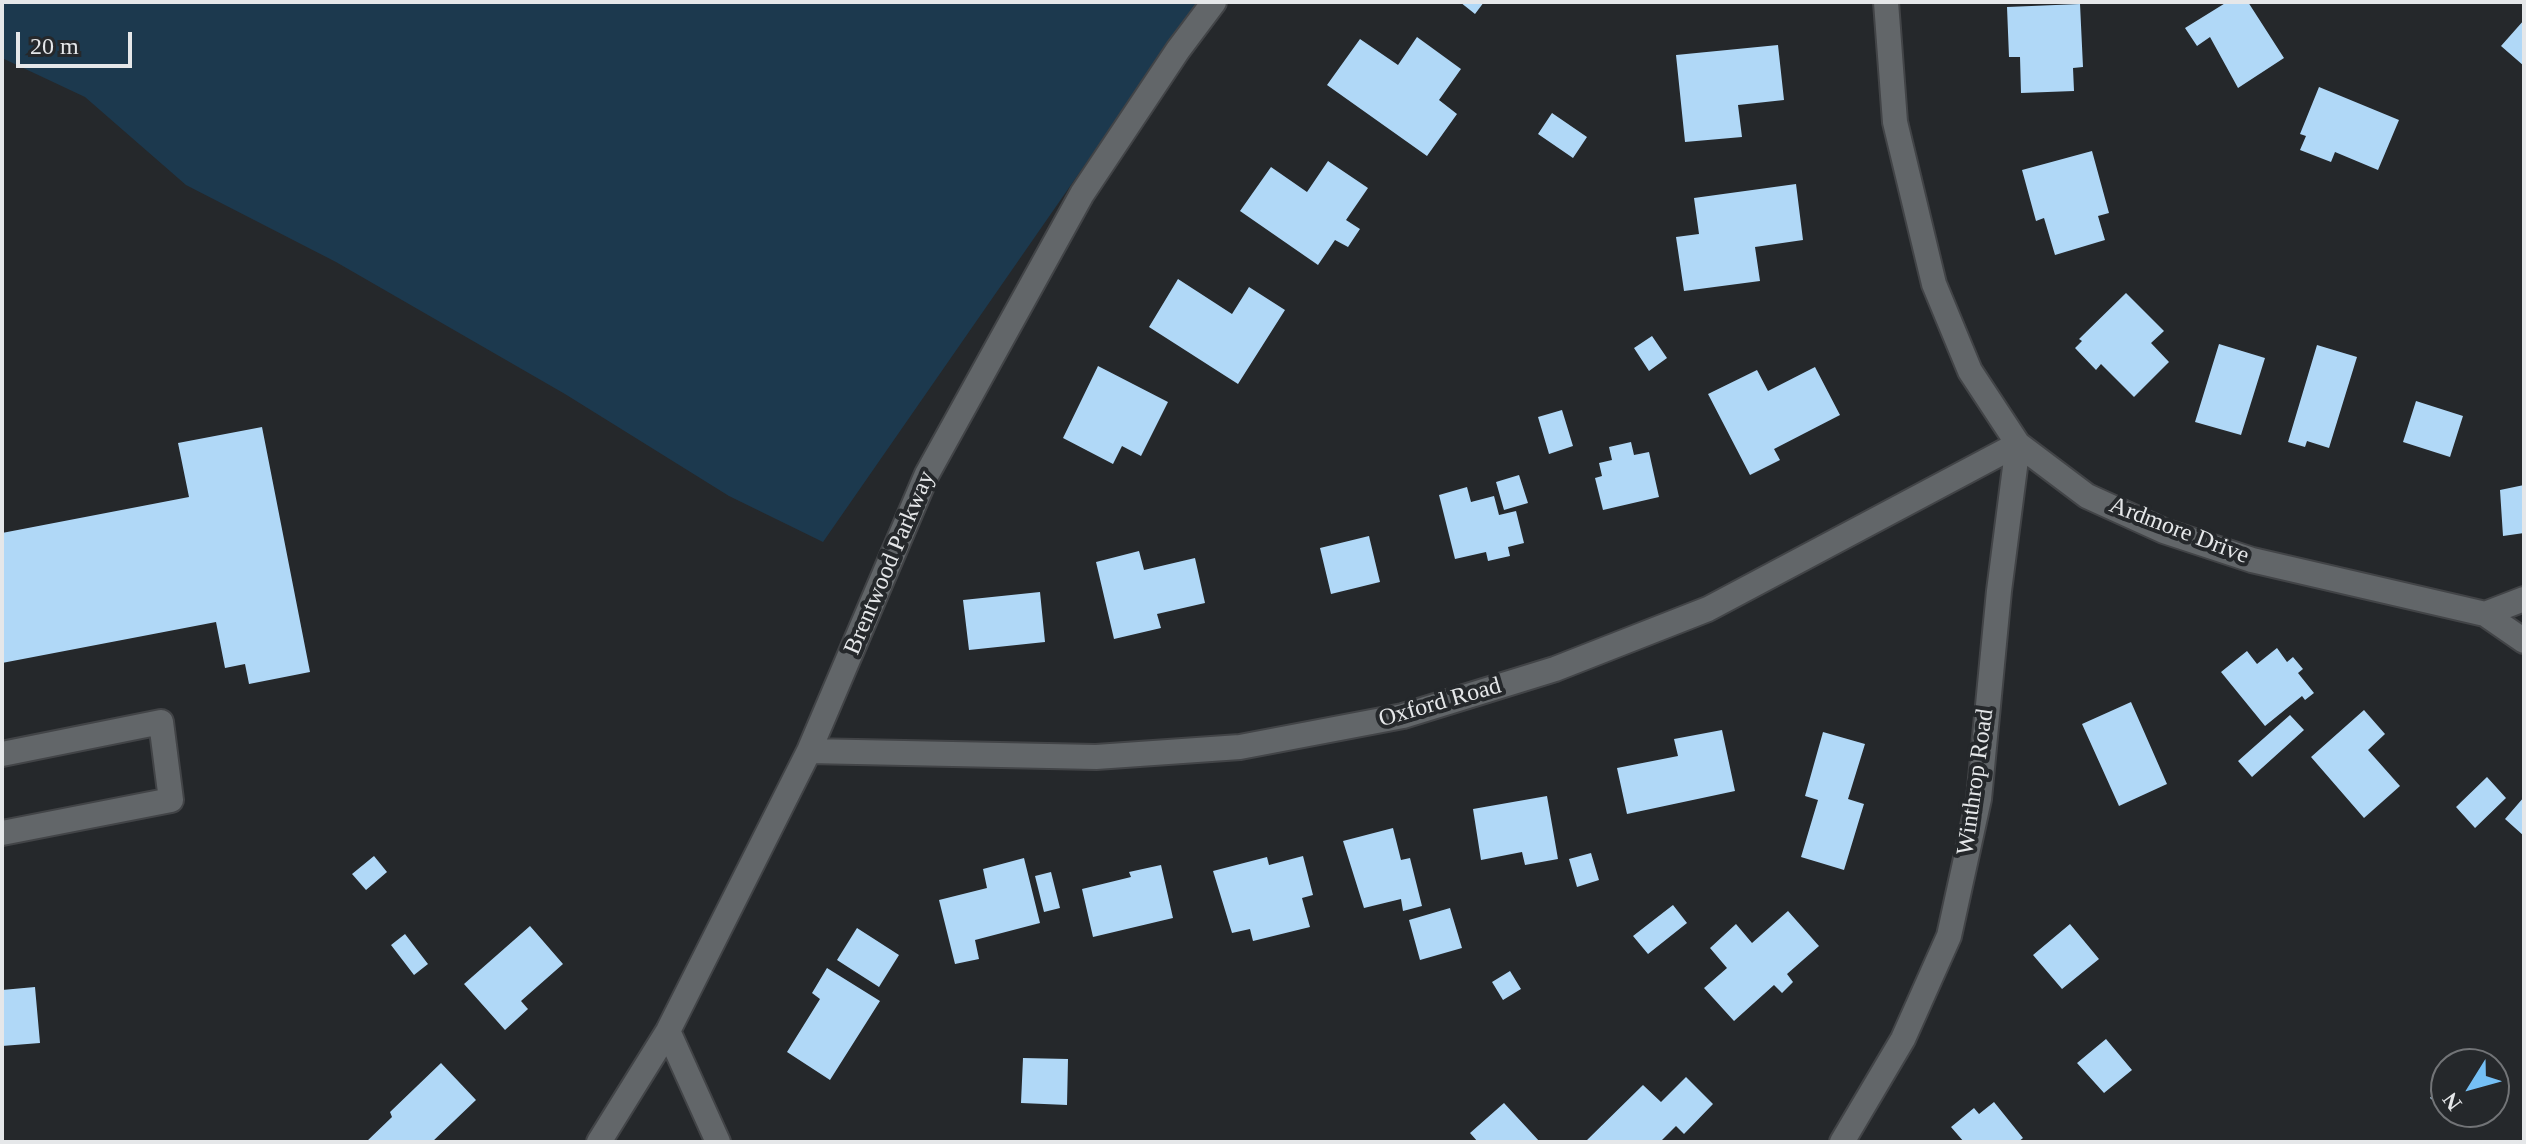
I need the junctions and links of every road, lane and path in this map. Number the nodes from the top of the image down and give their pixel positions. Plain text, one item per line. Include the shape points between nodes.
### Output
1 (1214, 2) edge
2 (1886, 2) edge
3 (2018, 444) junction
4 (2524, 599) edge
5 (2485, 614) junction
6 (2524, 641) edge
7 (809, 751) junction
8 (2, 754) edge
9 (2, 833) edge
10 (668, 1031) junction
11 (599, 1142) edge
12 (718, 1142) edge
13 (1842, 1142) edge

1 - 7 street, Brentwood Parkway via 1082,194 927,474
2 - 3 street, Ardmore Drive via 1895,122 1934,284 1970,371
3 - 5 street, Ardmore Drive via 2087,496 2164,531 2252,560
3 - 7 street, Oxford Road via 1708,609 1555,669 1403,716 1240,747 1096,757
3 - 13 street, Winthrop Road via 1979,799 1949,936 1903,1039
4 - 5 street
5 - 6 street, Ardmore Drive
7 - 10 street, Brentwood Parkway
8 - 9 street via 161,722 171,800
10 - 11 street, Brentwood Parkway
10 - 12 street

